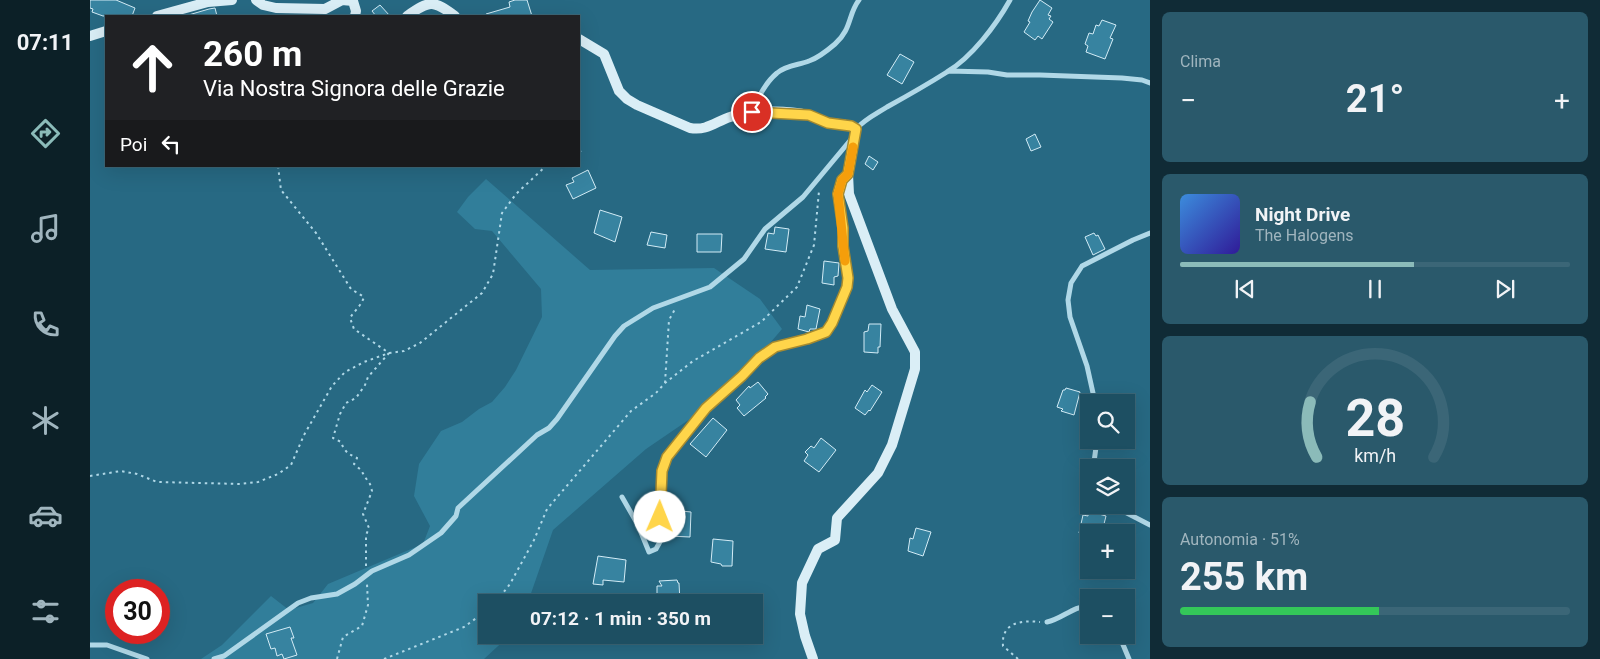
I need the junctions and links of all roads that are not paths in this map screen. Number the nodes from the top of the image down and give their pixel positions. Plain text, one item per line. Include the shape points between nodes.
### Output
1 (232, 0) edge
2 (256, 0) edge
3 (342, 0) edge
4 (859, 0) edge
5 (1010, 0) edge
6 (161, 15) edge
7 (354, 15) edge
8 (408, 15) edge
9 (454, 15) edge
10 (105, 31) edge
11 (90, 36) edge
12 (580, 40) edge
13 (948, 72) junction
14 (1150, 83) edge
15 (752, 112) junction
16 (856, 132) junction
17 (848, 174) junction
18 (1150, 233) edge
19 (1093, 394) edge
20 (622, 497) dead end
21 (1129, 514) edge
22 (1150, 525) edge
23 (1080, 608) edge
24 (1047, 622) road end
25 (1123, 644) edge
26 (90, 645) edge
27 (147, 659) edge
28 (214, 659) edge
29 (814, 659) edge
30 (1129, 659) edge

1 - 6 street via 208,2
2 - 3 street via 276,8 325,9
3 - 7 street via 352,1
4 - 15 street via 849,26 837,42 811,60 778,72 758,97
5 - 13 street via 988,31
8 - 9 street via 430,1 444,5
10 - 11 street
12 - 15 street via 604,54 619,91 626,99 690,128 708,128 730,117
13 - 14 street via 1122,78
13 - 16 street via 873,115
15 - 16 street via 809,115 828,123 851,126
16 - 17 street
16 - 28 street via 803,197 765,229 744,259 710,287 653,308 624,326 557,419 458,508 456,516 441,533 409,555 367,574 337,594 298,603 224,656
17 - 20 street via 842,180 838,194 847,287 826,332 775,347 759,358 706,408 678,441 662,471 661,540 656,549 649,552
17 - 29 street via 849,194 881,283 915,352 915,369 892,445 878,473 837,518 835,540 818,550 802,583 800,614
18 - 19 street via 1082,266 1071,283 1068,300 1070,318
21 - 22 street
23 - 24 street via 1058,620
25 - 30 street
26 - 27 street via 107,645

